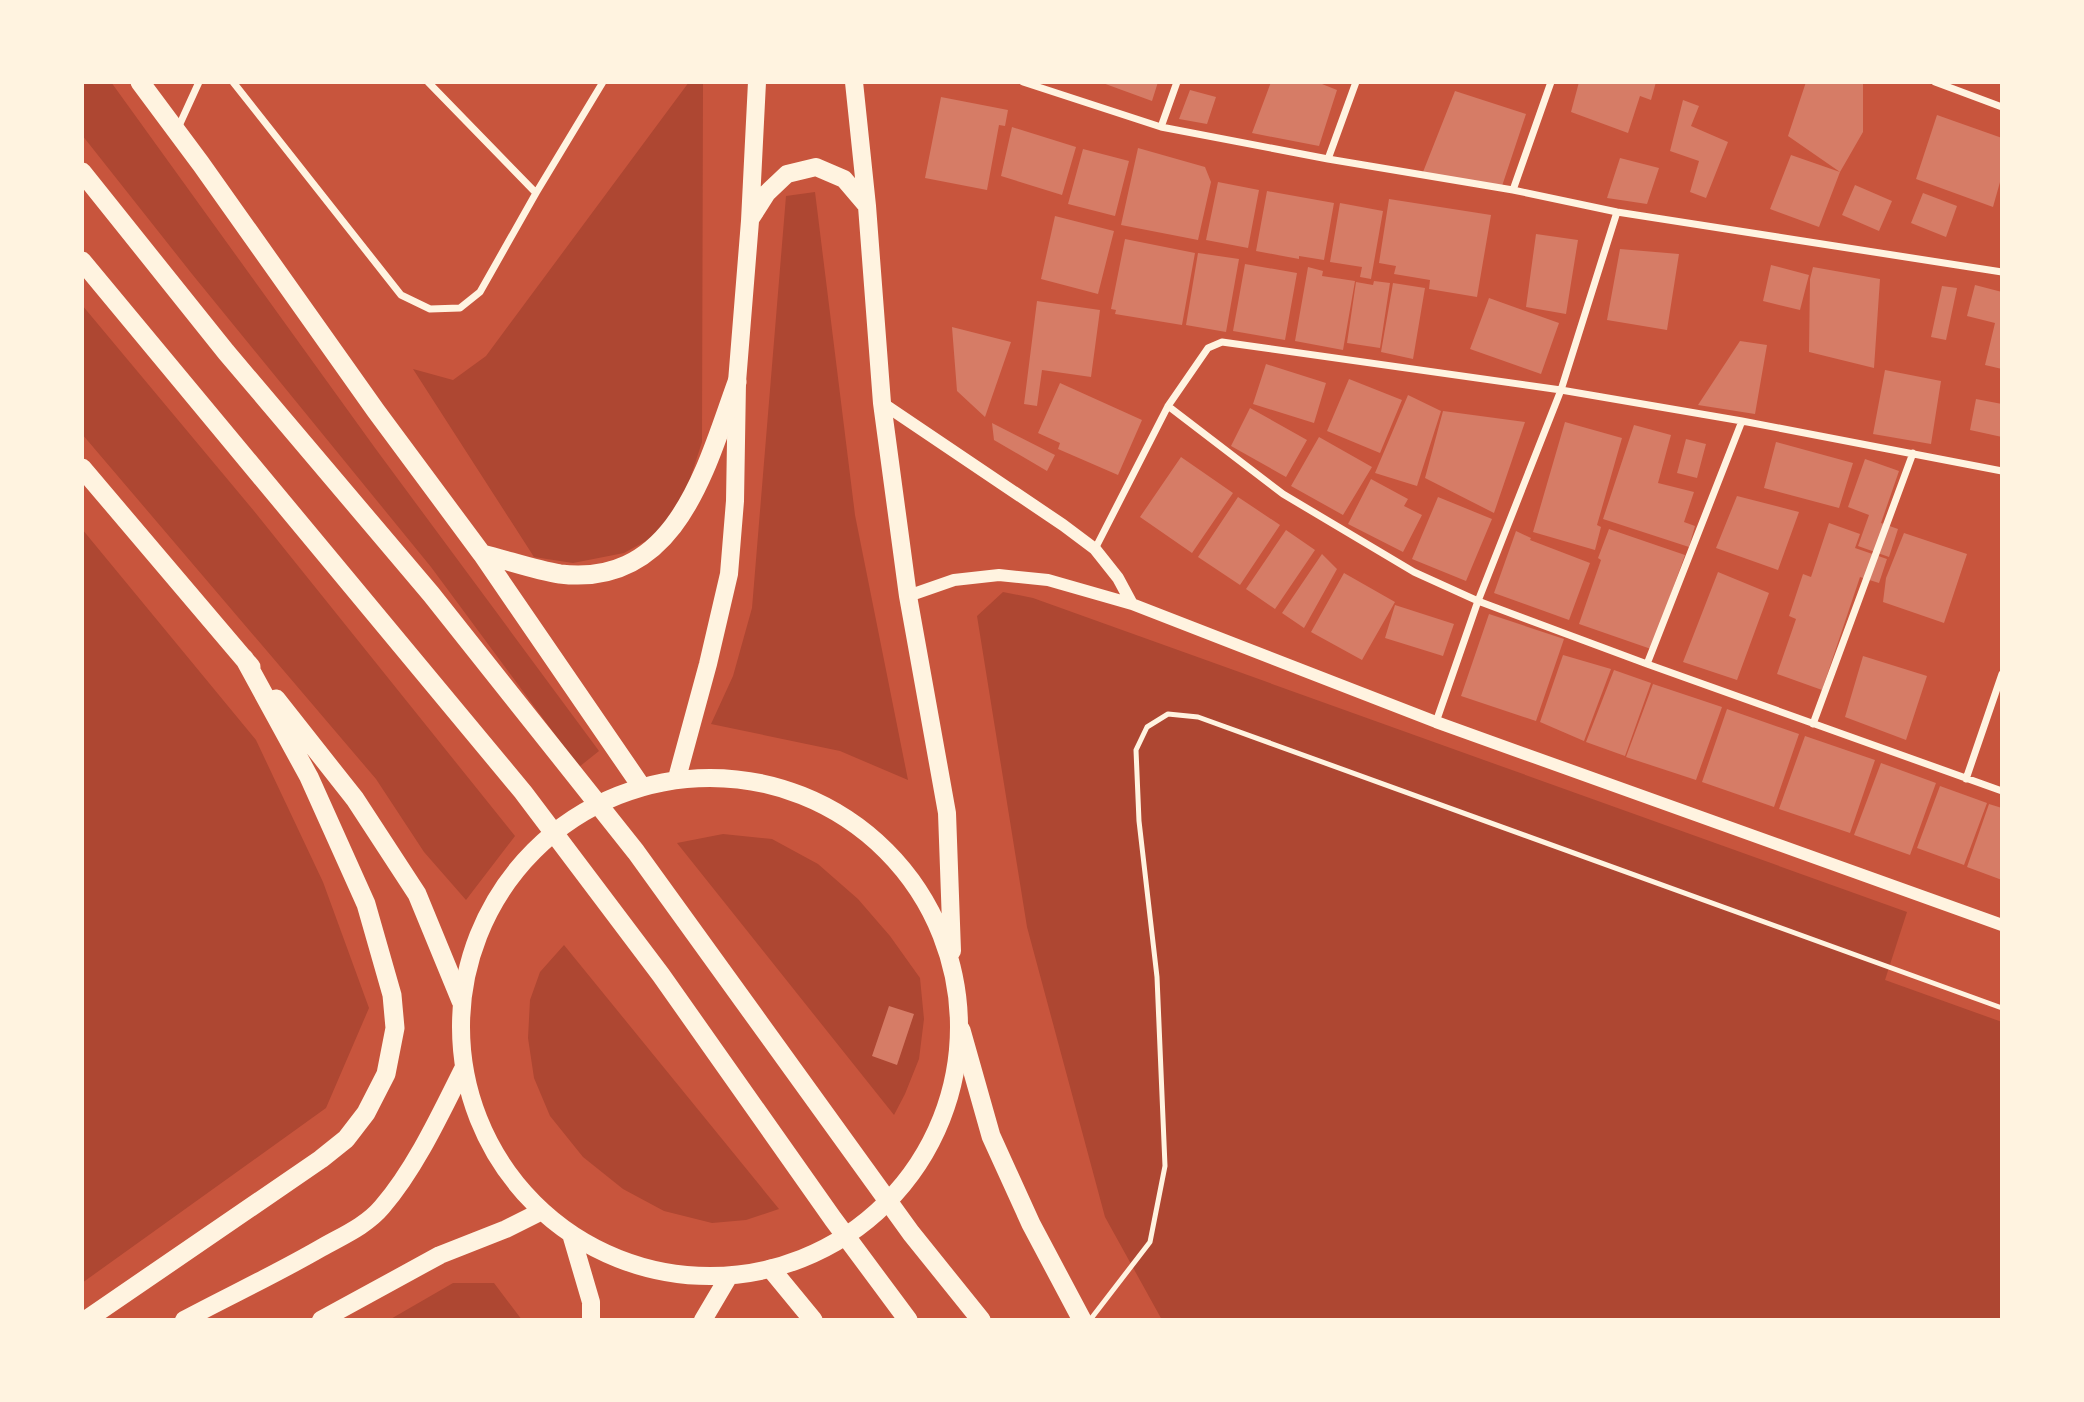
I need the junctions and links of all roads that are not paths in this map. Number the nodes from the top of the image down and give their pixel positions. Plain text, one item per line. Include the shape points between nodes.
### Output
1 (140, 82) edge
2 (199, 82) edge
3 (233, 82) edge
4 (428, 82) edge
5 (603, 82) edge
6 (757, 82) edge
7 (855, 82) edge
8 (1023, 82) edge
9 (1177, 82) edge
10 (1356, 82) edge
11 (1551, 82) edge
12 (1935, 82) edge
13 (2002, 107) edge
14 (1161, 127) junction
15 (177, 131) junction
16 (1328, 159) junction
17 (82, 172) edge
18 (1513, 190) junction
19 (536, 193) junction
20 (867, 206) junction
21 (1617, 212) junction
22 (750, 221) junction
23 (82, 261) edge
24 (2002, 272) edge
25 (737, 382) junction
26 (1561, 390) junction
27 (882, 403) junction
28 (1168, 406) junction
29 (1742, 421) junction
30 (1913, 453) junction
31 (82, 468) edge
32 (2002, 471) edge
33 (1095, 549) junction
34 (482, 554) junction
35 (908, 596) junction
36 (1478, 601) junction
37 (1132, 604) junction
38 (244, 658) junction
39 (1647, 664) junction
40 (2002, 674) edge
41 (1436, 722) junction
42 (1813, 724) junction
43 (677, 778) junction
44 (1966, 779) junction
45 (641, 786) junction
46 (2002, 791) edge
47 (2002, 925) edge
48 (952, 960) junction
49 (461, 1001) junction
50 (2002, 1008) edge
51 (961, 1030) junction
52 (463, 1069) junction
53 (542, 1211) junction
54 (571, 1234) junction
55 (771, 1269) junction
56 (729, 1276) junction
57 (86, 1320) edge
58 (184, 1320) edge
59 (321, 1320) edge
60 (591, 1320) edge
61 (703, 1320) edge
62 (813, 1320) edge
63 (908, 1320) edge
64 (981, 1320) edge
65 (1082, 1320) edge
66 (1090, 1320) edge

1 - 15 highway
2 - 15 street
3 - 19 street via 401,295 429,309 460,308 480,292
4 - 19 street
5 - 19 street
6 - 22 main road
7 - 20 main road
8 - 14 street
9 - 14 street
10 - 16 street
11 - 18 street
12 - 13 street
14 - 16 street
15 - 34 highway
16 - 18 street
17 - 64 highway via 226,352 431,594 628,841 911,1233
18 - 21 street
20 - 22 main road via 844,179 816,167 787,174 767,193
20 - 27 main road
21 - 24 street
21 - 26 street
22 - 25 main road
23 - 63 highway via 523,792 661,975
25 - 34 highway via 687,508 667,536 634,562 600,573 560,573
25 - 43 main road via 729,574
26 - 28 street via 1222,342 1208,348
26 - 29 street
26 - 36 street
27 - 33 street
27 - 35 main road
28 - 33 street
28 - 36 street via 1283,494 1413,572
29 - 30 street
29 - 39 street
30 - 32 street
30 - 42 street
31 - 38 highway
33 - 37 street
34 - 45 highway
35 - 37 street via 954,580 999,575 1048,580
35 - 48 main road via 947,813
36 - 39 street
36 - 41 street
37 - 41 street
38 - 49 highway via 355,799 417,894
38 - 57 highway via 309,777 366,904 391,995 395,1028 386,1074 346,1139
39 - 42 street
40 - 44 street
41 - 47 street
42 - 44 street
43 - 45 main road
43 - 48 main road via 748,780 817,801 877,840 923,895
44 - 46 street
45 - 49 main road via 573,817 517,866 479,929
48 - 51 main road
49 - 52 main road
50 - 66 lane via 1211,722 1168,714 1147,727 1136,750 1139,821 1157,977 1165,1166 1150,1242
51 - 55 main road via 947,1111 907,1182 846,1237
51 - 65 highway via 991,1136
52 - 53 main road via 478,1121 505,1170
52 - 58 main road via 438,1119 382,1207 359,1227
53 - 54 main road
53 - 59 main road via 440,1255
54 - 56 main road via 620,1259 673,1274
54 - 60 main road
55 - 56 main road
55 - 62 highway
56 - 61 main road

